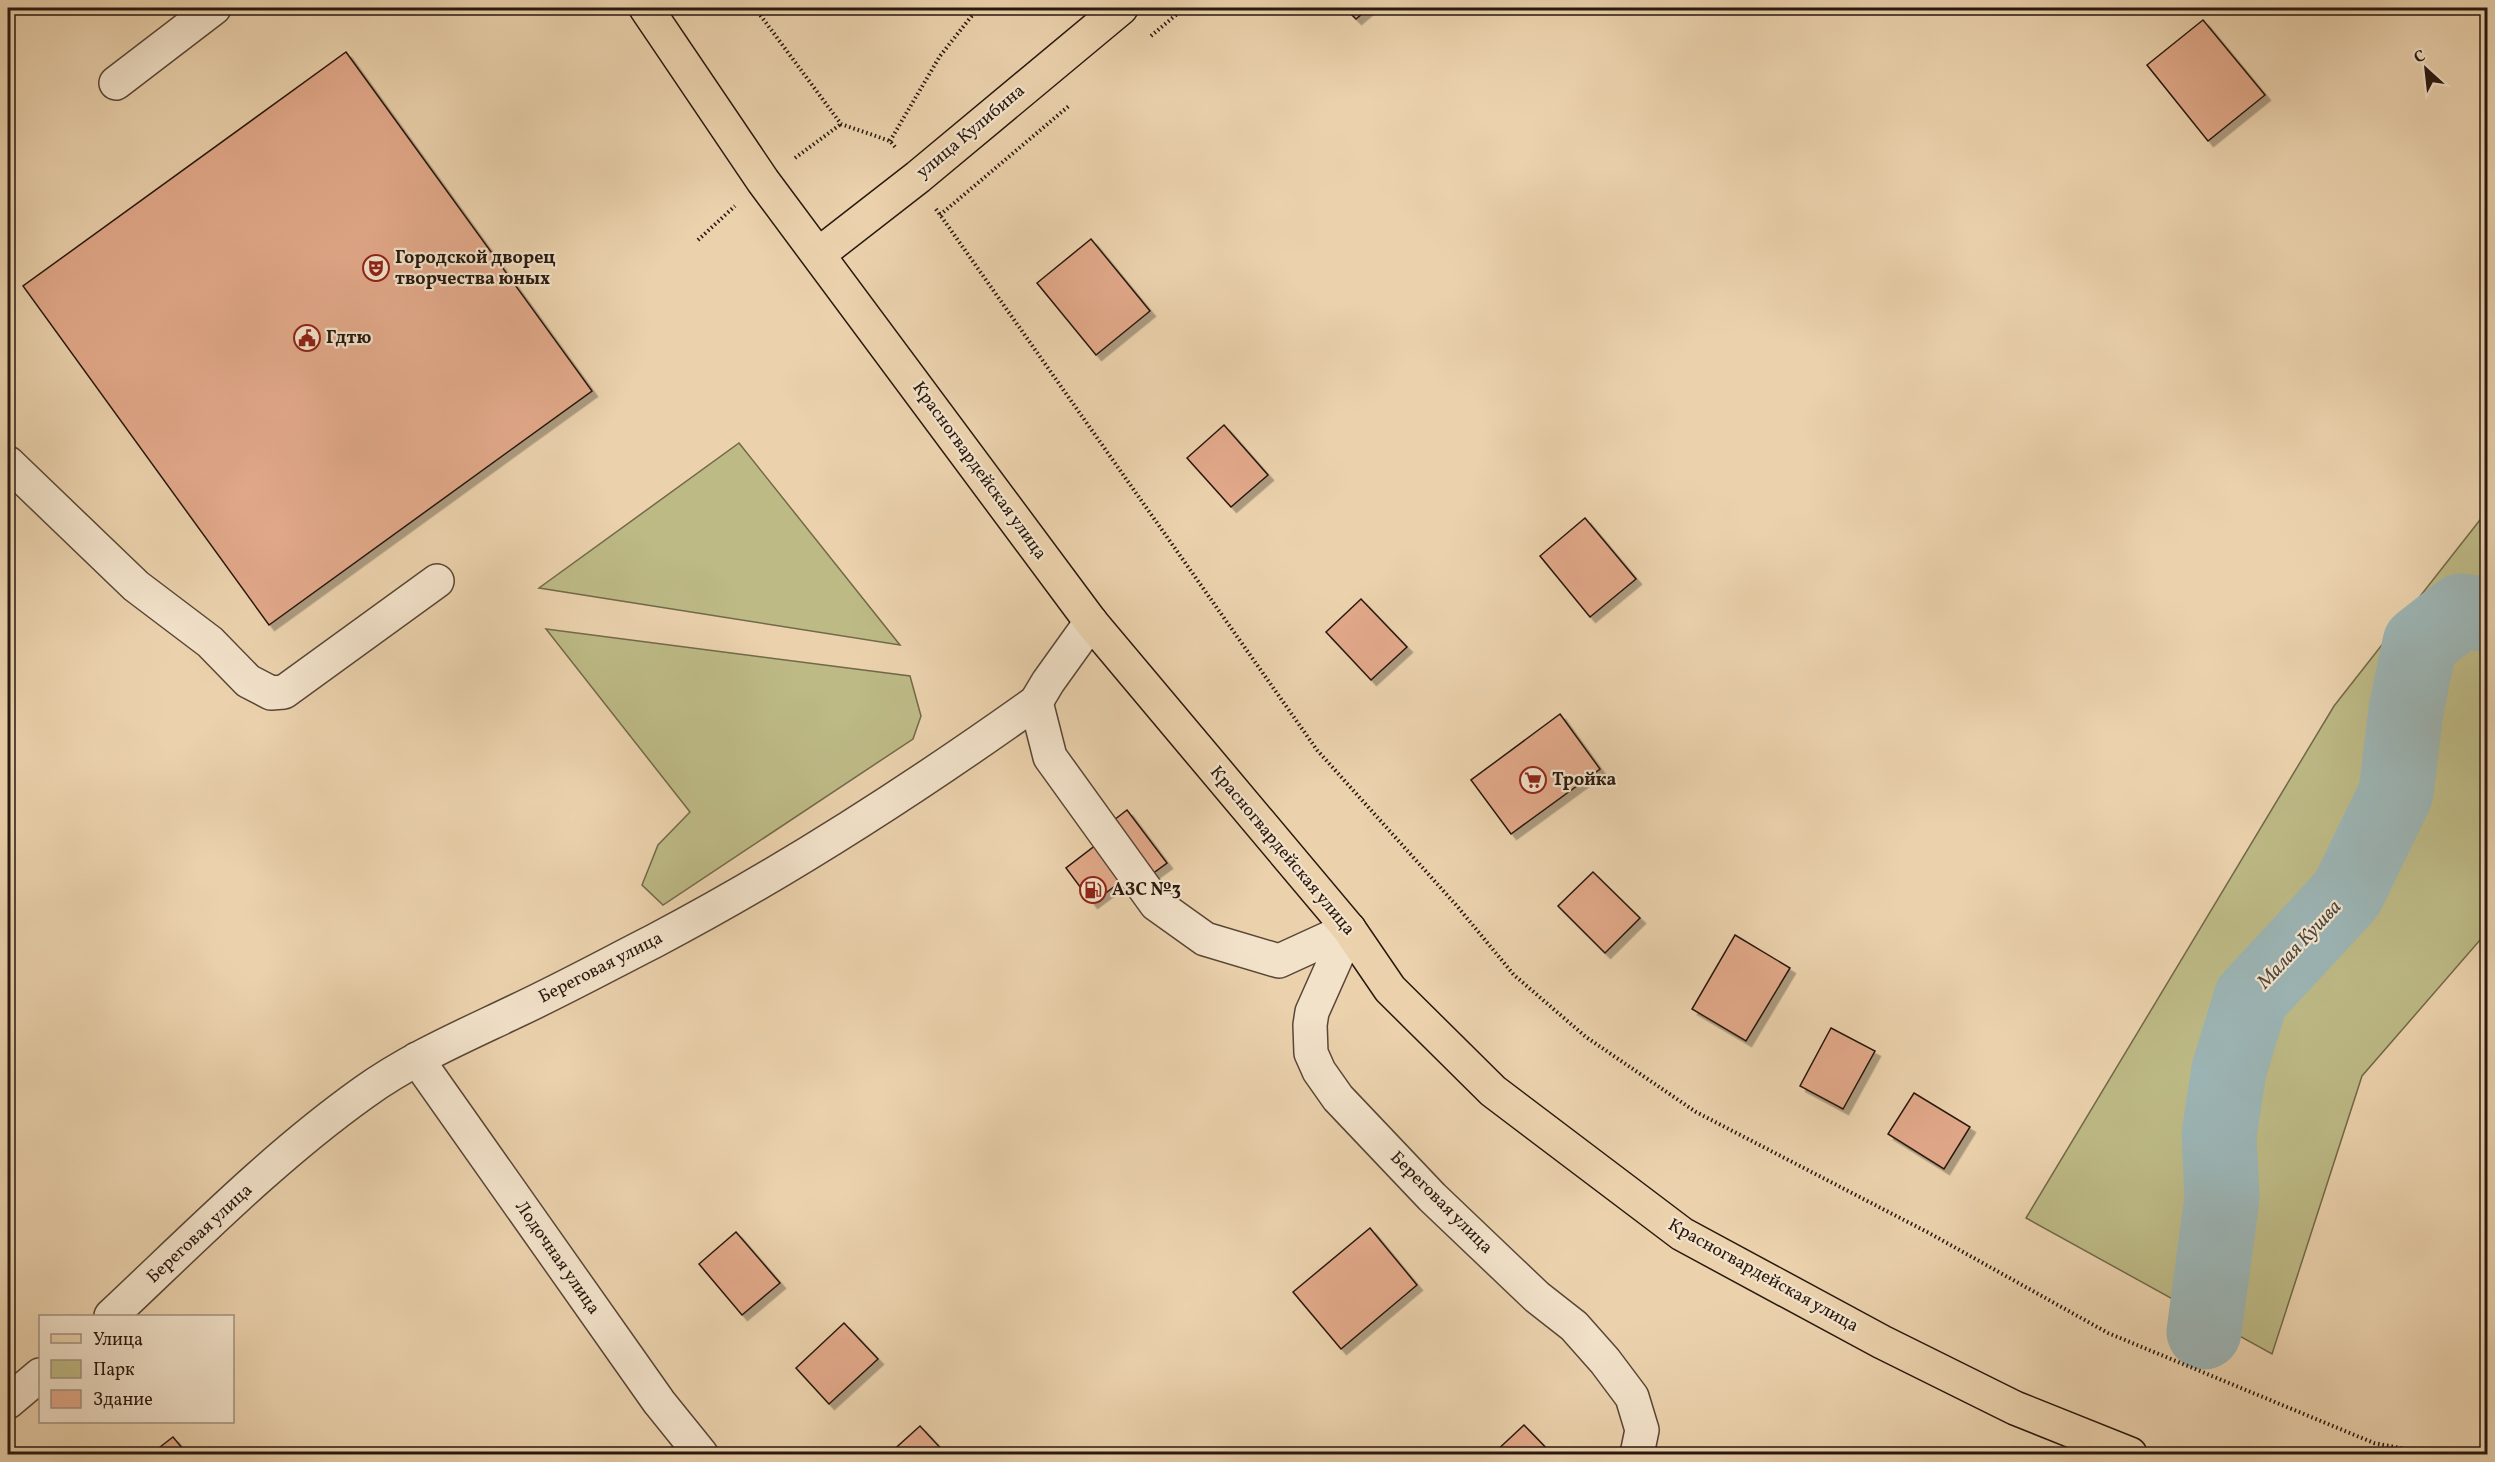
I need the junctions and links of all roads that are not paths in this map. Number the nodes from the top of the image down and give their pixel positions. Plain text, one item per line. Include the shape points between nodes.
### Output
1 (214, 8) edge
2 (646, 8) edge
3 (1121, 8) edge
4 (116, 82) dead end
5 (819, 254) junction
6 (8, 463) edge
7 (437, 581) dead end
8 (1090, 622) junction
9 (1036, 702) junction
10 (1349, 929) junction
11 (417, 1059) junction
12 (113, 1315) edge
13 (39, 1376) edge
14 (8, 1402) edge
15 (701, 1455) edge
16 (1637, 1455) edge
17 (2130, 1455) edge

1 - 4 street
2 - 5 main road, Красногвардейская улица via 763,181
3 - 5 main road, улица Кулибина
5 - 8 main road, Красногвардейская улица
6 - 7 street via 136,586 210,642 248,681 271,693 284,692
8 - 9 street, Береговая улица
8 - 10 main road, Красногвардейская улица
9 - 10 street via 1050,757 1156,904 1205,939 1279,961
9 - 11 street, Береговая улица via 898,799 804,858 671,932
10 - 16 street, Береговая улица via 1312,1012 1311,1053 1318,1071 1338,1098 1432,1197 1537,1297 1574,1326 1605,1361 1632,1397 1642,1430
10 - 17 main road, Красногвардейская улица via 1390,989 1493,1092 1682,1234 1882,1342 2015,1408
11 - 12 street, Береговая улица via 363,1092 308,1135
11 - 15 street, Лодочная улица via 659,1402
13 - 14 street

